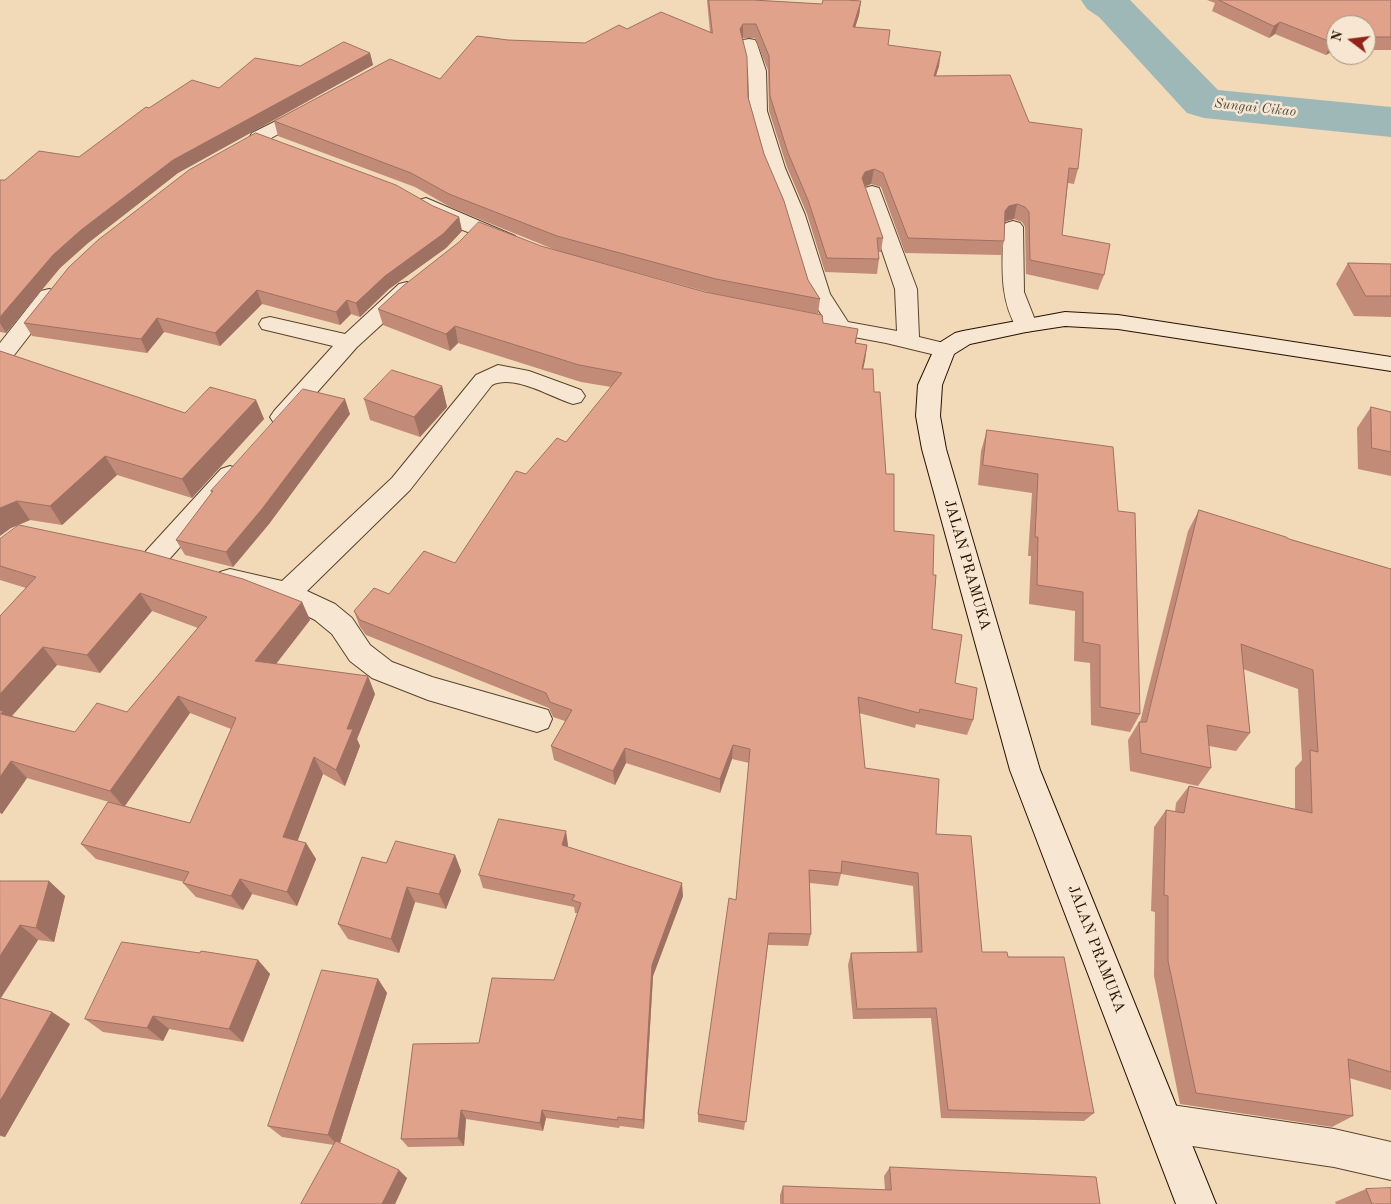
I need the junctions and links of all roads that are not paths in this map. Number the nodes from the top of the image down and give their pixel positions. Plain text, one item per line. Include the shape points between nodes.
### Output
1 (749, 44) dead end
2 (320, 104) edge
3 (286, 147) edge
4 (872, 192) dead end
5 (406, 193) edge
6 (1013, 227) dead end
7 (478, 228) junction
8 (524, 246) edge
9 (460, 247) edge
10 (426, 275) edge
11 (62, 282) edge
12 (804, 321) edge
13 (270, 324) dead end
14 (1026, 325) junction
15 (840, 327) junction
16 (908, 341) junction
17 (349, 342) junction
18 (944, 350) junction
19 (0, 358) edge
20 (1391, 364) edge
21 (574, 396) dead end
22 (269, 431) edge
23 (242, 461) edge
24 (155, 559) edge
25 (207, 573) edge
26 (287, 593) junction
27 (536, 719) dead end
28 (1164, 1123) junction
29 (1391, 1161) edge
30 (1196, 1204) edge

1 - 15 street via 757,71 758,111 776,168 795,215 819,294
2 - 3 street via 251,142
4 - 16 street via 906,289
5 - 7 street
6 - 14 street via 1013,292
7 - 8 street
7 - 9 street
10 - 17 street via 398,296
11 - 19 street
12 - 15 street
13 - 17 street
14 - 18 street via 963,338
14 - 20 street via 1066,319 1118,322
15 - 16 street
16 - 18 street
17 - 22 street
18 - 28 street, JALAN PRAMUKA via 930,385 928,416 932,440 1023,760
21 - 26 street via 521,376 498,373 484,380 401,484
23 - 24 street
25 - 26 street
26 - 27 street via 325,612 342,626 360,653 382,670 428,688
28 - 29 street via 1334,1148
28 - 30 street, JALAN PRAMUKA

